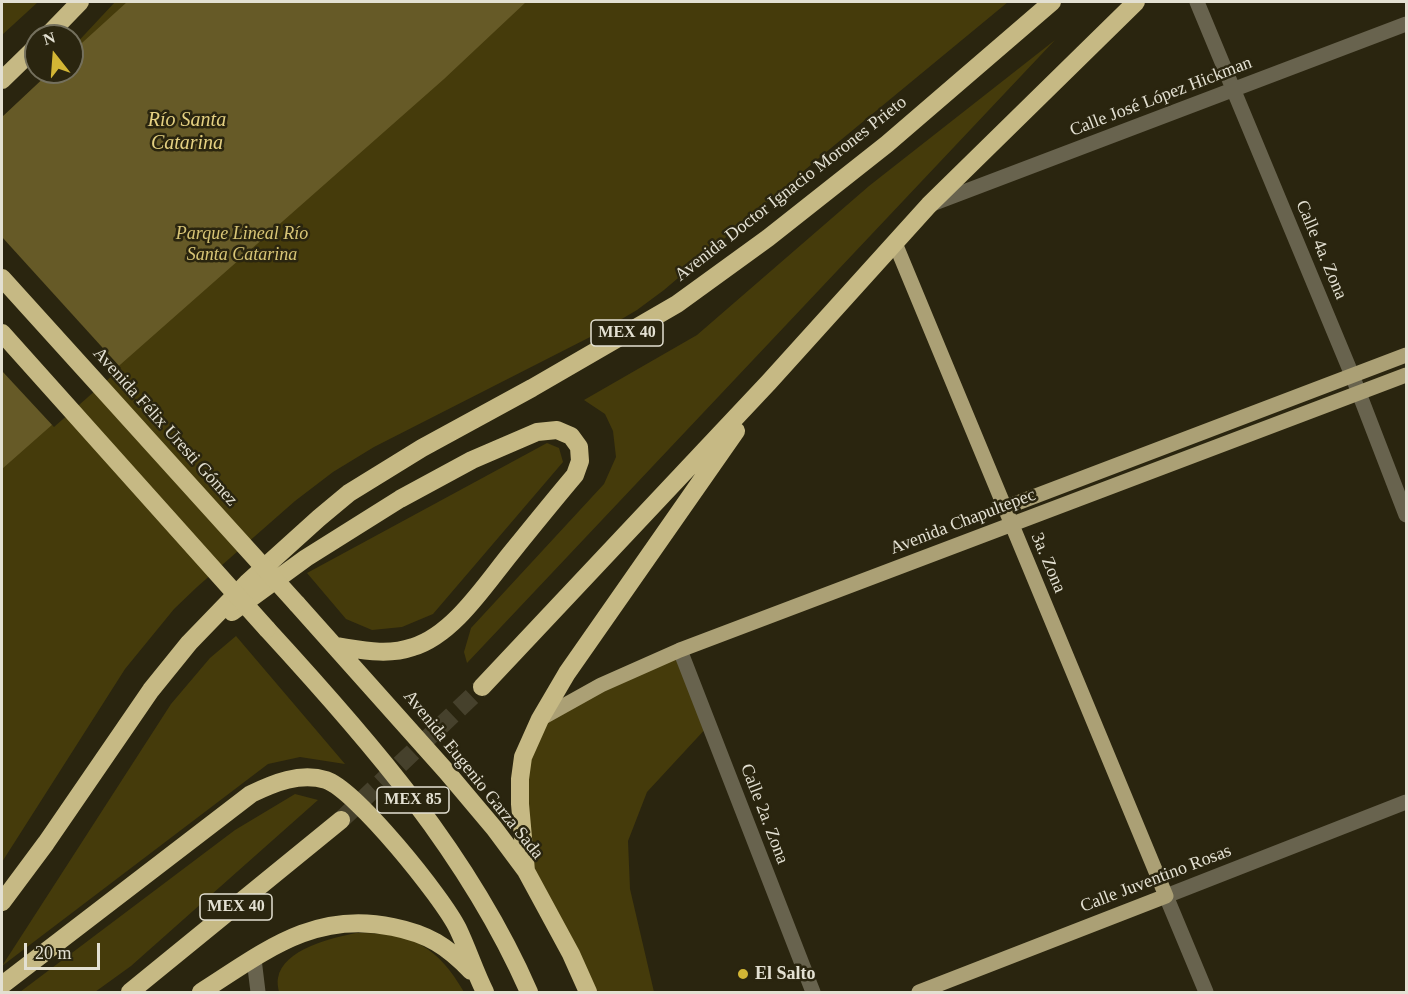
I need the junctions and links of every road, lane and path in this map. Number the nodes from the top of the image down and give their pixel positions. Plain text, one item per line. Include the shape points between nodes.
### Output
1 (81, 2) edge
2 (1052, 2) edge
3 (1136, 2) edge
4 (1197, 2) edge
5 (60, 24) edge
6 (1407, 24) edge
7 (24, 59) edge
8 (2, 80) edge
9 (1233, 91) junction
10 (929, 205) junction
11 (895, 243) junction
12 (2, 278) edge
13 (2, 333) edge
14 (1407, 355) edge
15 (1352, 375) junction
16 (1407, 375) edge
17 (769, 382) junction
18 (1359, 393) junction
19 (1004, 508) junction
20 (1407, 516) edge
21 (1011, 524) junction
22 (297, 604) joint
23 (189, 644) junction
24 (336, 646) junction
25 (680, 650) junction
26 (482, 687) tunnel mouth
27 (540, 718) junction
28 (1407, 802) edge
29 (341, 820) tunnel mouth
30 (526, 871) junction
31 (1166, 896) junction
32 (2, 902) edge
33 (254, 959) junction
34 (2, 985) edge
35 (482, 986) edge
36 (130, 993) edge
37 (201, 993) edge
38 (258, 993) edge
39 (529, 993) edge
40 (588, 993) edge
41 (813, 993) edge
42 (919, 993) edge
43 (1206, 993) edge

1 - 5 highway
2 - 23 highway, Avenida Doctor Ignacio Morones Prieto / MEX 40 via 887,144 677,304 349,493 282,549
3 - 10 highway
4 - 9 street, Calle 4a. Zona
6 - 9 street, Calle José López Hickman
7 - 8 highway
9 - 10 street, Calle José López Hickman
9 - 15 street, Calle 4a. Zona
10 - 11 highway
11 - 17 highway
11 - 19 main road, 3a. Zona
12 - 22 highway, Avenida Félix Uresti Gómez / MEX 85, bridge
13 - 39 highway, MEX 85, bridge via 389,768 475,887 510,949
14 - 15 main road
15 - 18 street, Calle 4a. Zona
15 - 19 main road
16 - 18 main road, Avenida Chapultepec
17 - 26 highway
17 - 27 highway via 567,673
18 - 20 street, Calle 4a. Zona
18 - 21 main road, Avenida Chapultepec
19 - 21 main road, 3a. Zona
21 - 25 main road, Avenida Chapultepec
21 - 31 main road, 3a. Zona
22 - 24 highway, Avenida Eugenio Garza Sada / MEX 85
23 - 24 highway via 306,558 400,499 472,460 537,432 557,430 571,436 579,447 580,462 575,475 457,617 415,647 379,652
23 - 32 highway, Avenida Doctor Ignacio Morones Prieto / MEX 40
24 - 30 highway, Avenida Eugenio Garza Sada / MEX 85 via 446,771
25 - 27 main road, Avenida Chapultepec via 601,685
25 - 41 street, Calle 2a. Zona
27 - 30 highway via 523,757 520,779
28 - 31 street, Calle Juventino Rosas
29 - 36 highway, MEX 40
30 - 40 highway, Avenida Eugenio Garza Sada / MEX 85
31 - 42 main road, Calle Juventino Rosas
31 - 43 street
33 - 35 highway via 293,937 321,927 373,922 429,938 451,951
33 - 37 highway
33 - 38 street
34 - 35 highway via 251,794 271,784 307,777 326,780 343,789 417,871 458,928

